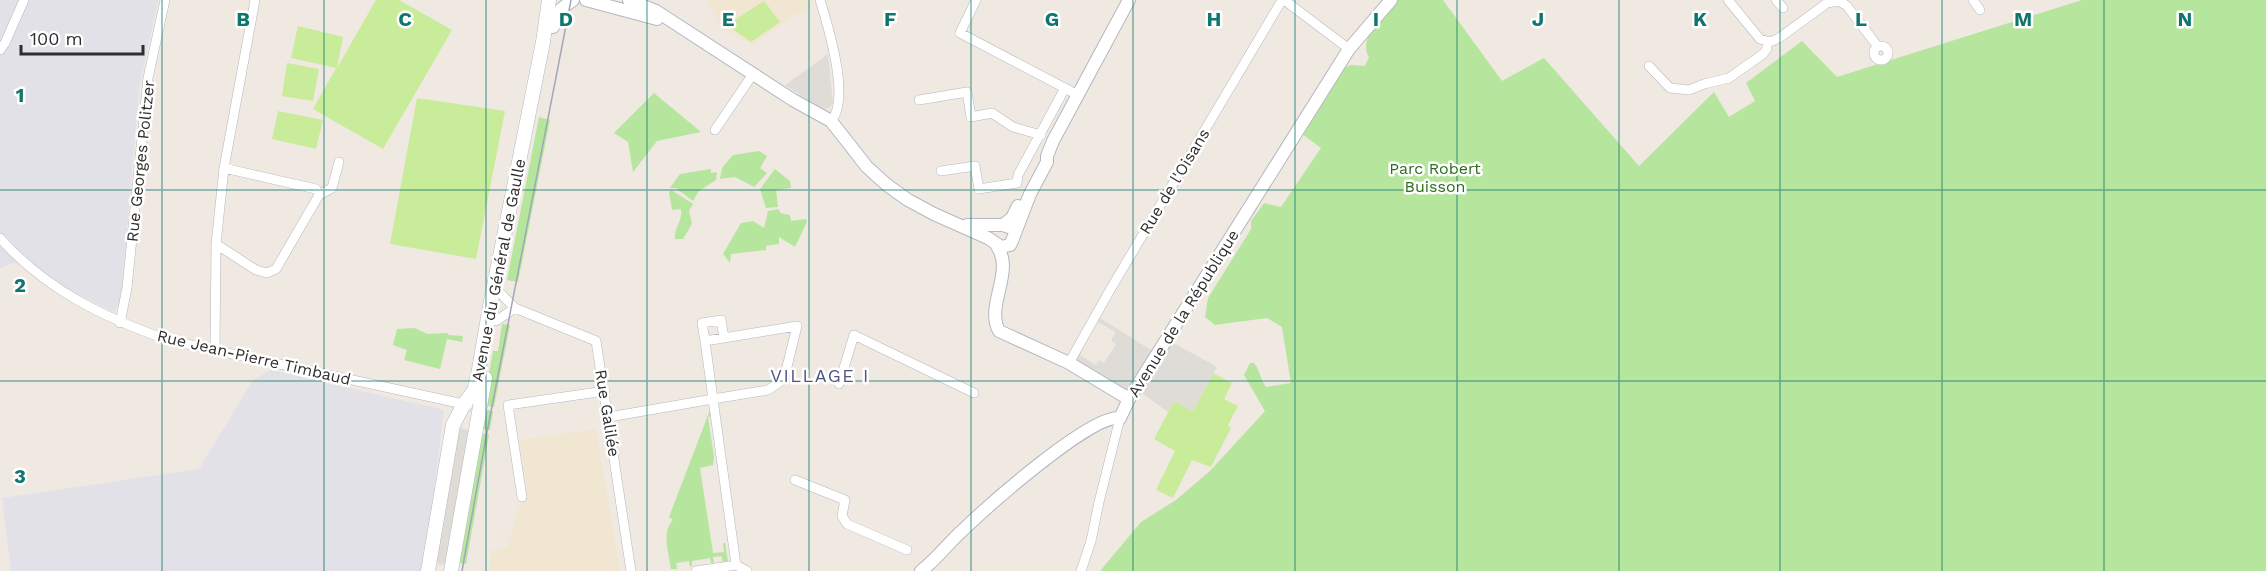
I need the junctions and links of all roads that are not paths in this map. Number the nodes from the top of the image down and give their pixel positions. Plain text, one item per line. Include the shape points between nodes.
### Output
1 (24, 0) edge
2 (165, 0) edge
3 (255, 0) edge
4 (542, 0) edge
5 (552, 0) edge
6 (559, 0) edge
7 (573, 0) edge
8 (586, 0) edge
9 (629, 0) edge
10 (820, 0) edge
11 (976, 0) edge
12 (1129, 0) edge
13 (1283, 0) edge
14 (1391, 0) edge
15 (1728, 0) edge
16 (1776, 0) edge
17 (1973, 0) edge
18 (1783, 8) dead end
19 (1980, 10) dead end
20 (675, 24) junction
21 (551, 26) junction
22 (1767, 41) junction
23 (1878, 47) dead end
24 (1350, 49) junction
25 (0, 50) edge
26 (1649, 66) dead end
27 (753, 74) junction
28 (1065, 88) junction
29 (1078, 95) junction
30 (919, 100) dead end
31 (831, 121) junction
32 (715, 130) dead end
33 (1041, 135) junction
34 (339, 162) dead end
35 (224, 168) junction
36 (940, 171) dead end
37 (1024, 188) junction
38 (318, 195) junction
39 (957, 224) junction
40 (1000, 225) junction
41 (0, 238) edge
42 (1013, 240) junction
43 (216, 244) junction
44 (995, 245) junction
45 (1003, 270) junction
46 (497, 293) junction
47 (515, 308) junction
48 (496, 321) junction
49 (120, 323) junction
50 (724, 338) junction
51 (705, 342) junction
52 (215, 350) junction
53 (1069, 363) junction
54 (839, 384) dead end
55 (605, 391) junction
56 (974, 393) dead end
57 (713, 399) junction
58 (1129, 399) junction
59 (464, 404) junction
60 (480, 407) junction
61 (609, 417) junction
62 (1120, 418) junction
63 (795, 480) dead end
64 (522, 497) dead end
65 (907, 549) dead end
66 (736, 568) edge
67 (927, 569) edge
68 (428, 571) edge
69 (451, 571) edge
70 (631, 571) edge
71 (696, 571) edge
72 (747, 571) edge
73 (1081, 571) edge

1 - 25 street
2 - 49 street, Rue Georges Politzer via 148,78
3 - 35 street
4 - 21 street
5 - 21 main road, Avenue du Général de Gaulle
5 - 21 street
6 - 21 main road, Avenue du Général de Gaulle
7 - 21 street via 561,9
8 - 20 street
9 - 20 street
10 - 31 street via 829,27 838,84 837,114
11 - 28 street via 960,33
12 - 29 street
13 - 24 street, Rue de l'Oisans
13 - 53 street, Rue de l'Oisans
14 - 24 street, Avenue de la République
15 - 22 street via 1760,39
16 - 18 street
17 - 19 street
20 - 27 street
21 - 46 main road, Avenue du Général de Gaulle
21 - 46 main road, Avenue du Général de Gaulle
22 - 23 street via 1779,38 1835,0 1847,6
22 - 26 street via 1763,54 1729,78 1689,90 1670,87
24 - 58 street, Avenue de la République
27 - 31 street
27 - 32 street
28 - 29 street
28 - 33 street
29 - 37 street via 1047,156
30 - 33 street via 967,92 971,117 992,113 1013,127
31 - 39 street via 886,184
33 - 37 street via 1018,175
34 - 38 street via 332,188
35 - 38 street via 316,189
35 - 43 street
36 - 37 street via 975,166 979,189
37 - 40 street via 1015,215
37 - 42 street
38 - 43 street via 276,269 267,273 256,270
39 - 40 street
39 - 44 street
40 - 42 street via 1012,231
40 - 44 street via 992,232
41 - 49 street, Rue Jean-Pierre Timbaud via 49,283
42 - 44 street via 1006,247
42 - 45 street
43 - 52 street
44 - 45 street via 1004,260
45 - 53 street via 996,318 999,331
46 - 47 street, Rue Galilée
46 - 48 main road, Avenue du Général de Gaulle
46 - 59 main road, Avenue du Général de Gaulle via 474,391
47 - 48 street
47 - 55 street, Rue Galilée via 596,341
48 - 60 main road, Avenue du Général de Gaulle
49 - 52 street, Rue Jean-Pierre Timbaud via 168,340
50 - 51 street
50 - 51 street via 721,320 702,323
50 - 57 street via 797,326 784,379 768,390
51 - 57 street
52 - 59 street, Rue Jean-Pierre Timbaud
53 - 58 street
54 - 56 street via 854,335
55 - 61 street, Rue Galilée
55 - 64 street via 508,405
57 - 61 street
57 - 66 street
58 - 62 street, Avenue de la République
59 - 60 street, Rue Jean-Pierre Timbaud
59 - 68 main road, Avenue du Général de Gaulle via 453,425
60 - 69 main road, Avenue du Général de Gaulle
61 - 70 street, Rue Galilée
62 - 67 street via 1103,422 1062,447 974,519
62 - 73 street
63 - 65 street via 845,500 842,516 847,524
66 - 71 street
66 - 72 street

